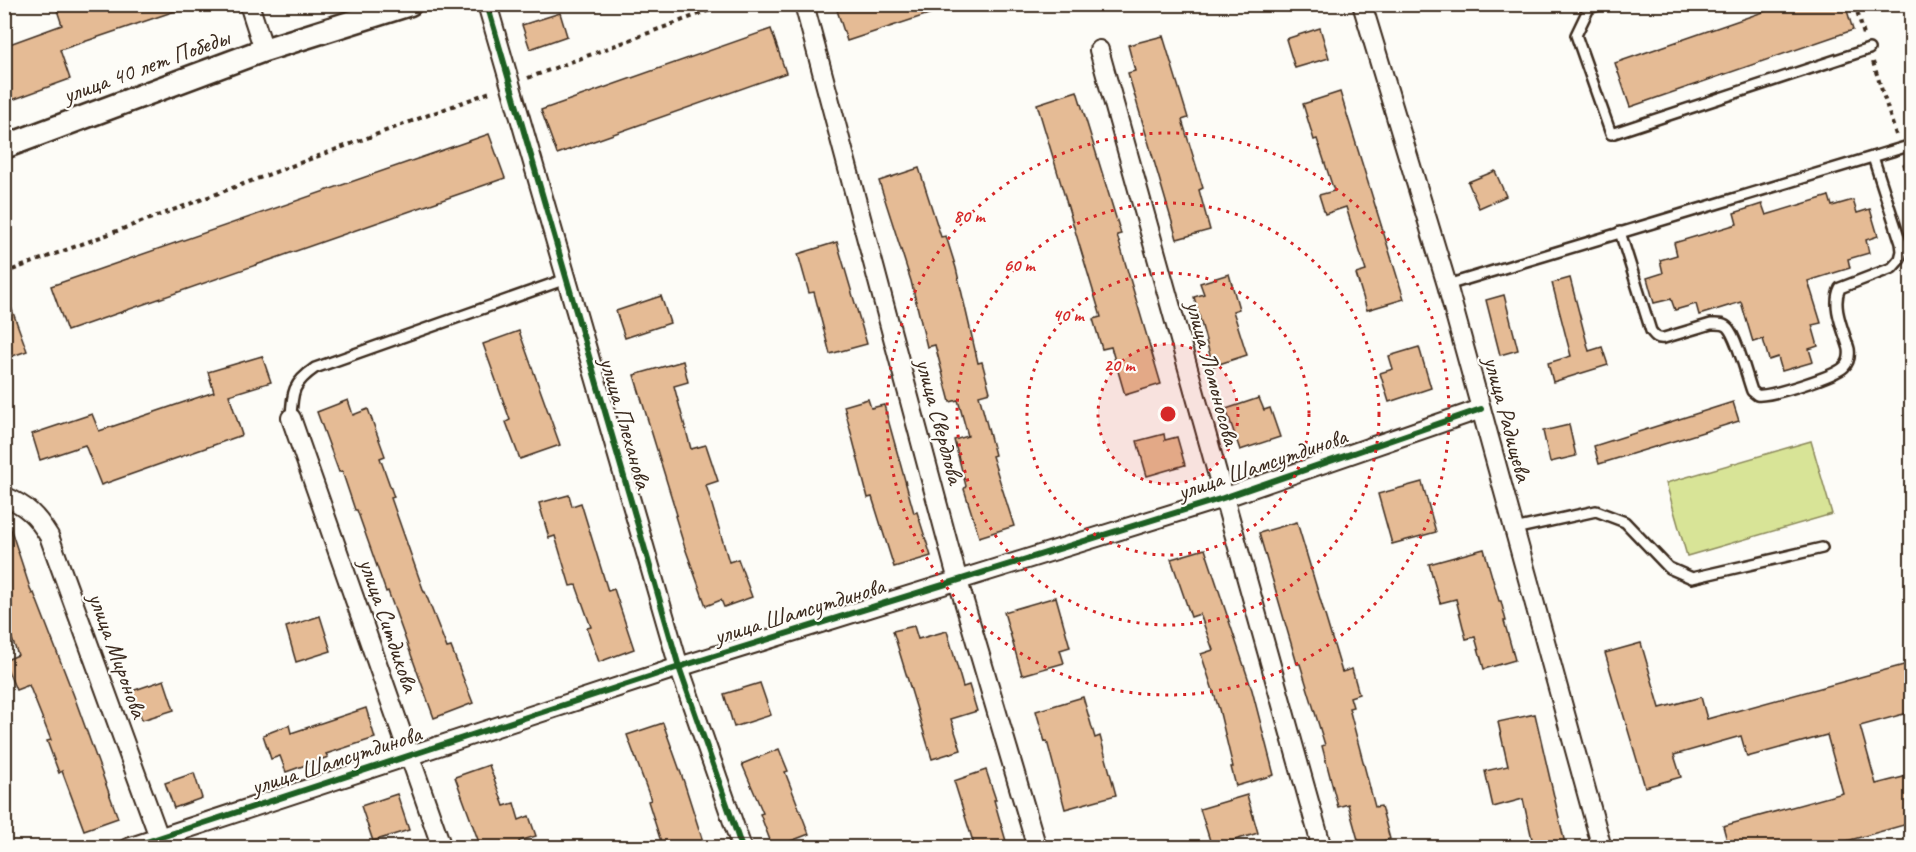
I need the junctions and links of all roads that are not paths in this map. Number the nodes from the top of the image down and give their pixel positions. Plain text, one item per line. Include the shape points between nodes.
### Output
1 (249, 4) edge
2 (410, 4) edge
3 (487, 4) edge
4 (804, 4) edge
5 (1362, 4) edge
6 (1601, 4) edge
7 (1869, 49) road end
8 (264, 50) junction
9 (1099, 50) dead end
10 (1911, 146) edge
11 (4, 147) edge
12 (1873, 157) junction
13 (1620, 232) junction
14 (566, 279) junction
15 (1447, 285) junction
16 (1481, 409) junction
17 (291, 418) joint
18 (4, 496) edge
19 (1223, 498) junction
20 (1514, 529) junction
21 (1822, 548) dead end
22 (958, 581) junction
23 (679, 667) junction
24 (409, 755) junction
25 (161, 843) edge
26 (128, 848) edge
27 (442, 848) edge
28 (742, 848) edge
29 (1037, 848) edge
30 (1322, 848) edge
31 (1602, 848) edge

1 - 8 street
2 - 8 street, улица 40 лет Победы
3 - 14 street, улица Плеханова
4 - 22 street, улица Свердлова
5 - 15 street, улица Радищева
6 - 7 lane via 1589,8 1576,35 1611,134
8 - 11 street, улица 40 лет Победы
9 - 19 street, улица Ломоносова
10 - 12 lane
12 - 13 lane
12 - 13 lane via 1901,243 1900,258 1892,268 1840,288 1837,309 1850,356 1844,367 1772,394 1757,395 1752,391 1734,339 1724,325 1711,324 1659,339 1651,332
13 - 15 lane
14 - 17 lane via 315,368 300,378 292,395
14 - 23 street, улица Плеханова
15 - 16 street, улица Радищева
16 - 19 street, улица Шамсутдинова
16 - 20 street, улица Радищева
17 - 24 street, улица Ситдикова
18 - 25 street, улица Миронова via 37,516 49,536
19 - 22 street, улица Шамсутдинова
19 - 30 street, улица Ломоносова
20 - 21 lane via 1596,511 1625,522 1669,568 1692,578
20 - 31 street, улица Радищева
22 - 23 street, улица Шамсутдинова
22 - 29 street, улица Свердлова
23 - 24 street, улица Шамсутдинова
23 - 28 street, улица Плеханова
24 - 25 street, улица Шамсутдинова
24 - 27 street, улица Ситдикова
25 - 26 street, улица Шамсутдинова

